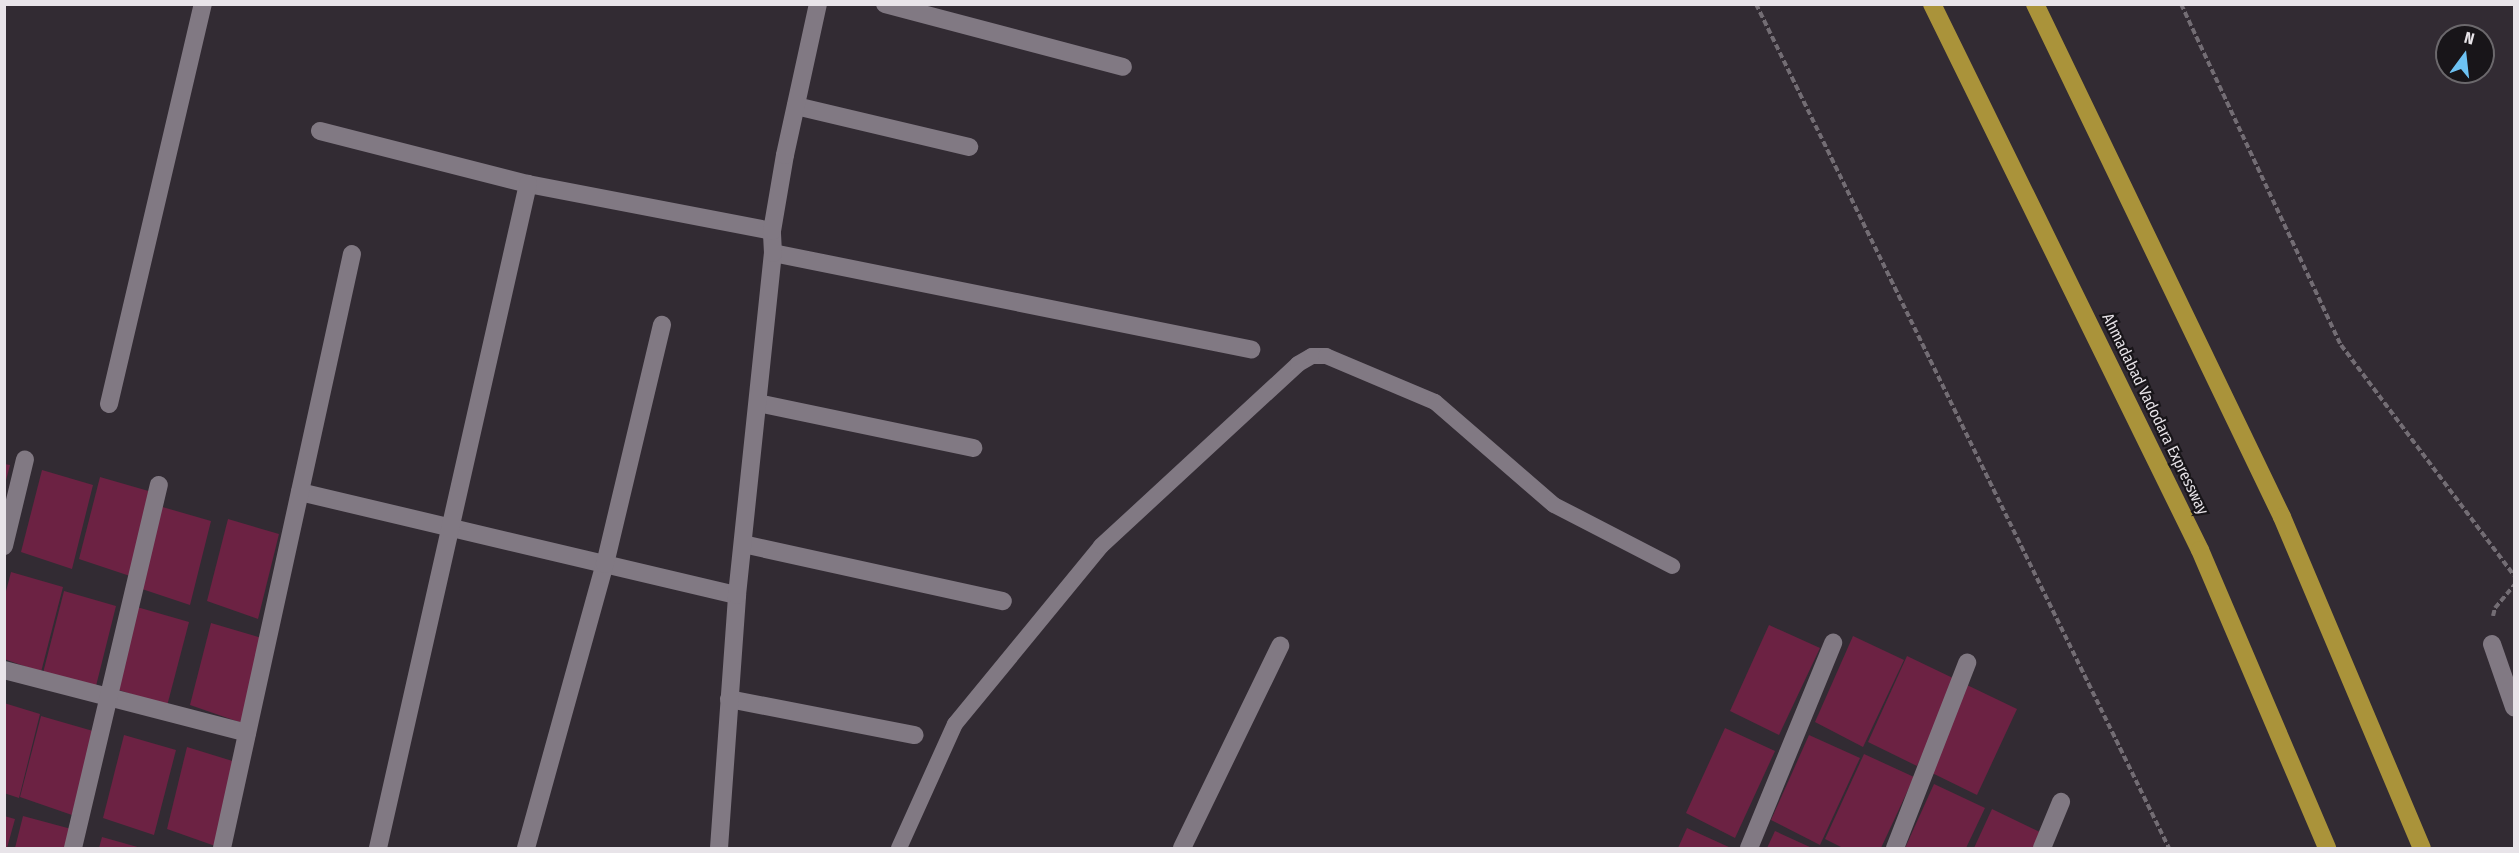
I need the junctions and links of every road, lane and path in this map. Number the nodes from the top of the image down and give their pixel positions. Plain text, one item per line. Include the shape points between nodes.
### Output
1 (203, 4) edge
2 (818, 4) edge
3 (885, 4) edge
4 (1756, 4) edge
5 (1932, 4) edge
6 (2035, 4) edge
7 (2181, 4) edge
8 (1123, 67) dead end
9 (796, 106) junction
10 (320, 131) dead end
11 (969, 147) dead end
12 (528, 184) junction
13 (772, 231) junction
14 (772, 253) junction
15 (352, 254) dead end
16 (662, 326) dead end
17 (1251, 349) dead end
18 (758, 403) junction
19 (109, 404) dead end
20 (973, 448) dead end
21 (25, 459) dead end
22 (159, 485) dead end
23 (300, 492) junction
24 (451, 526) junction
25 (743, 544) junction
26 (4, 546) edge
27 (605, 564) junction
28 (1672, 566) dead end
29 (2514, 575) edge
30 (2514, 585) edge
31 (737, 595) junction
32 (1003, 601) dead end
33 (1833, 642) dead end
34 (2492, 644) joint
35 (1280, 646) dead end
36 (1967, 663) dead end
37 (4, 670) edge
38 (110, 697) junction
39 (729, 699) junction
40 (2514, 707) edge
41 (247, 733) junction
42 (915, 735) dead end
43 (2061, 802) dead end
44 (73, 849) edge
45 (222, 849) edge
46 (378, 849) edge
47 (526, 849) edge
48 (719, 849) edge
49 (899, 849) edge
50 (1182, 849) edge
51 (1749, 849) edge
52 (1895, 849) edge
53 (2042, 849) edge
54 (2169, 849) edge
55 (2327, 849) edge
56 (2422, 849) edge

1 - 19 street
2 - 9 street
3 - 8 street
4 - 54 path
5 - 55 highway, Ahmadabad Vadodara Expressway via 2200,550
6 - 56 highway via 2282,517
7 - 29 path via 2341,345
9 - 11 street
9 - 13 street
10 - 12 street
12 - 13 street
12 - 24 street
13 - 14 street
14 - 17 street
14 - 18 street
15 - 23 street
16 - 27 street
18 - 20 street
18 - 25 street
21 - 26 street
22 - 38 street
23 - 24 street
23 - 41 street
24 - 27 street
24 - 46 street
25 - 31 street
25 - 32 street
27 - 31 street
27 - 47 street
28 - 49 lane via 1554,505 1435,402 1326,356 1312,356 1298,364 1101,546 955,724
30 - 34 path via 2495,608 2489,625
31 - 39 street
33 - 51 street
34 - 40 street
35 - 50 street
36 - 52 street
37 - 38 street
38 - 41 street
38 - 44 street
39 - 42 street
39 - 48 street
41 - 45 street
43 - 53 street

